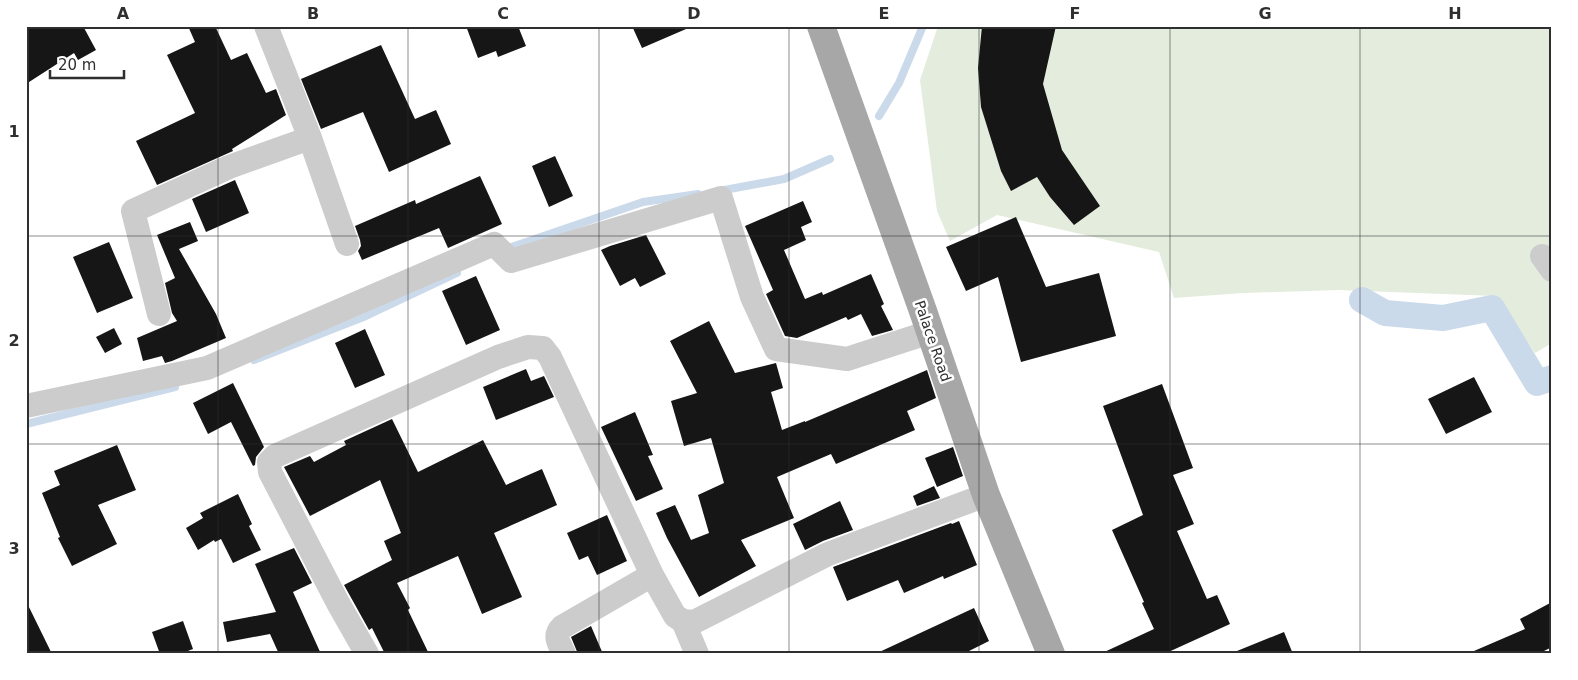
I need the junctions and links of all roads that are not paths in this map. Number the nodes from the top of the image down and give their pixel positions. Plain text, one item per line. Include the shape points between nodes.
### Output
1 (266, 26) edge
2 (821, 26) edge
3 (310, 138) junction
4 (347, 244) dead end
5 (159, 314) dead end
6 (930, 332) junction
7 (26, 406) edge
8 (986, 495) junction
9 (652, 575) junction
10 (683, 621) junction
11 (367, 654) edge
12 (564, 654) edge
13 (697, 654) edge
14 (1051, 654) edge

1 - 3 street
2 - 6 main road, Palace Road
3 - 4 street
3 - 5 street via 229,167 133,211
6 - 7 street via 848,358 776,349 752,298 722,198 511,261 494,244 207,368
6 - 8 main road, Palace Road
8 - 10 street via 828,554 694,622
8 - 14 main road, Palace Road
9 - 10 street via 675,616
9 - 11 street via 550,357 543,348 528,347 498,357 275,456 270,462 270,472
9 - 12 street via 562,627 556,639
10 - 13 street

